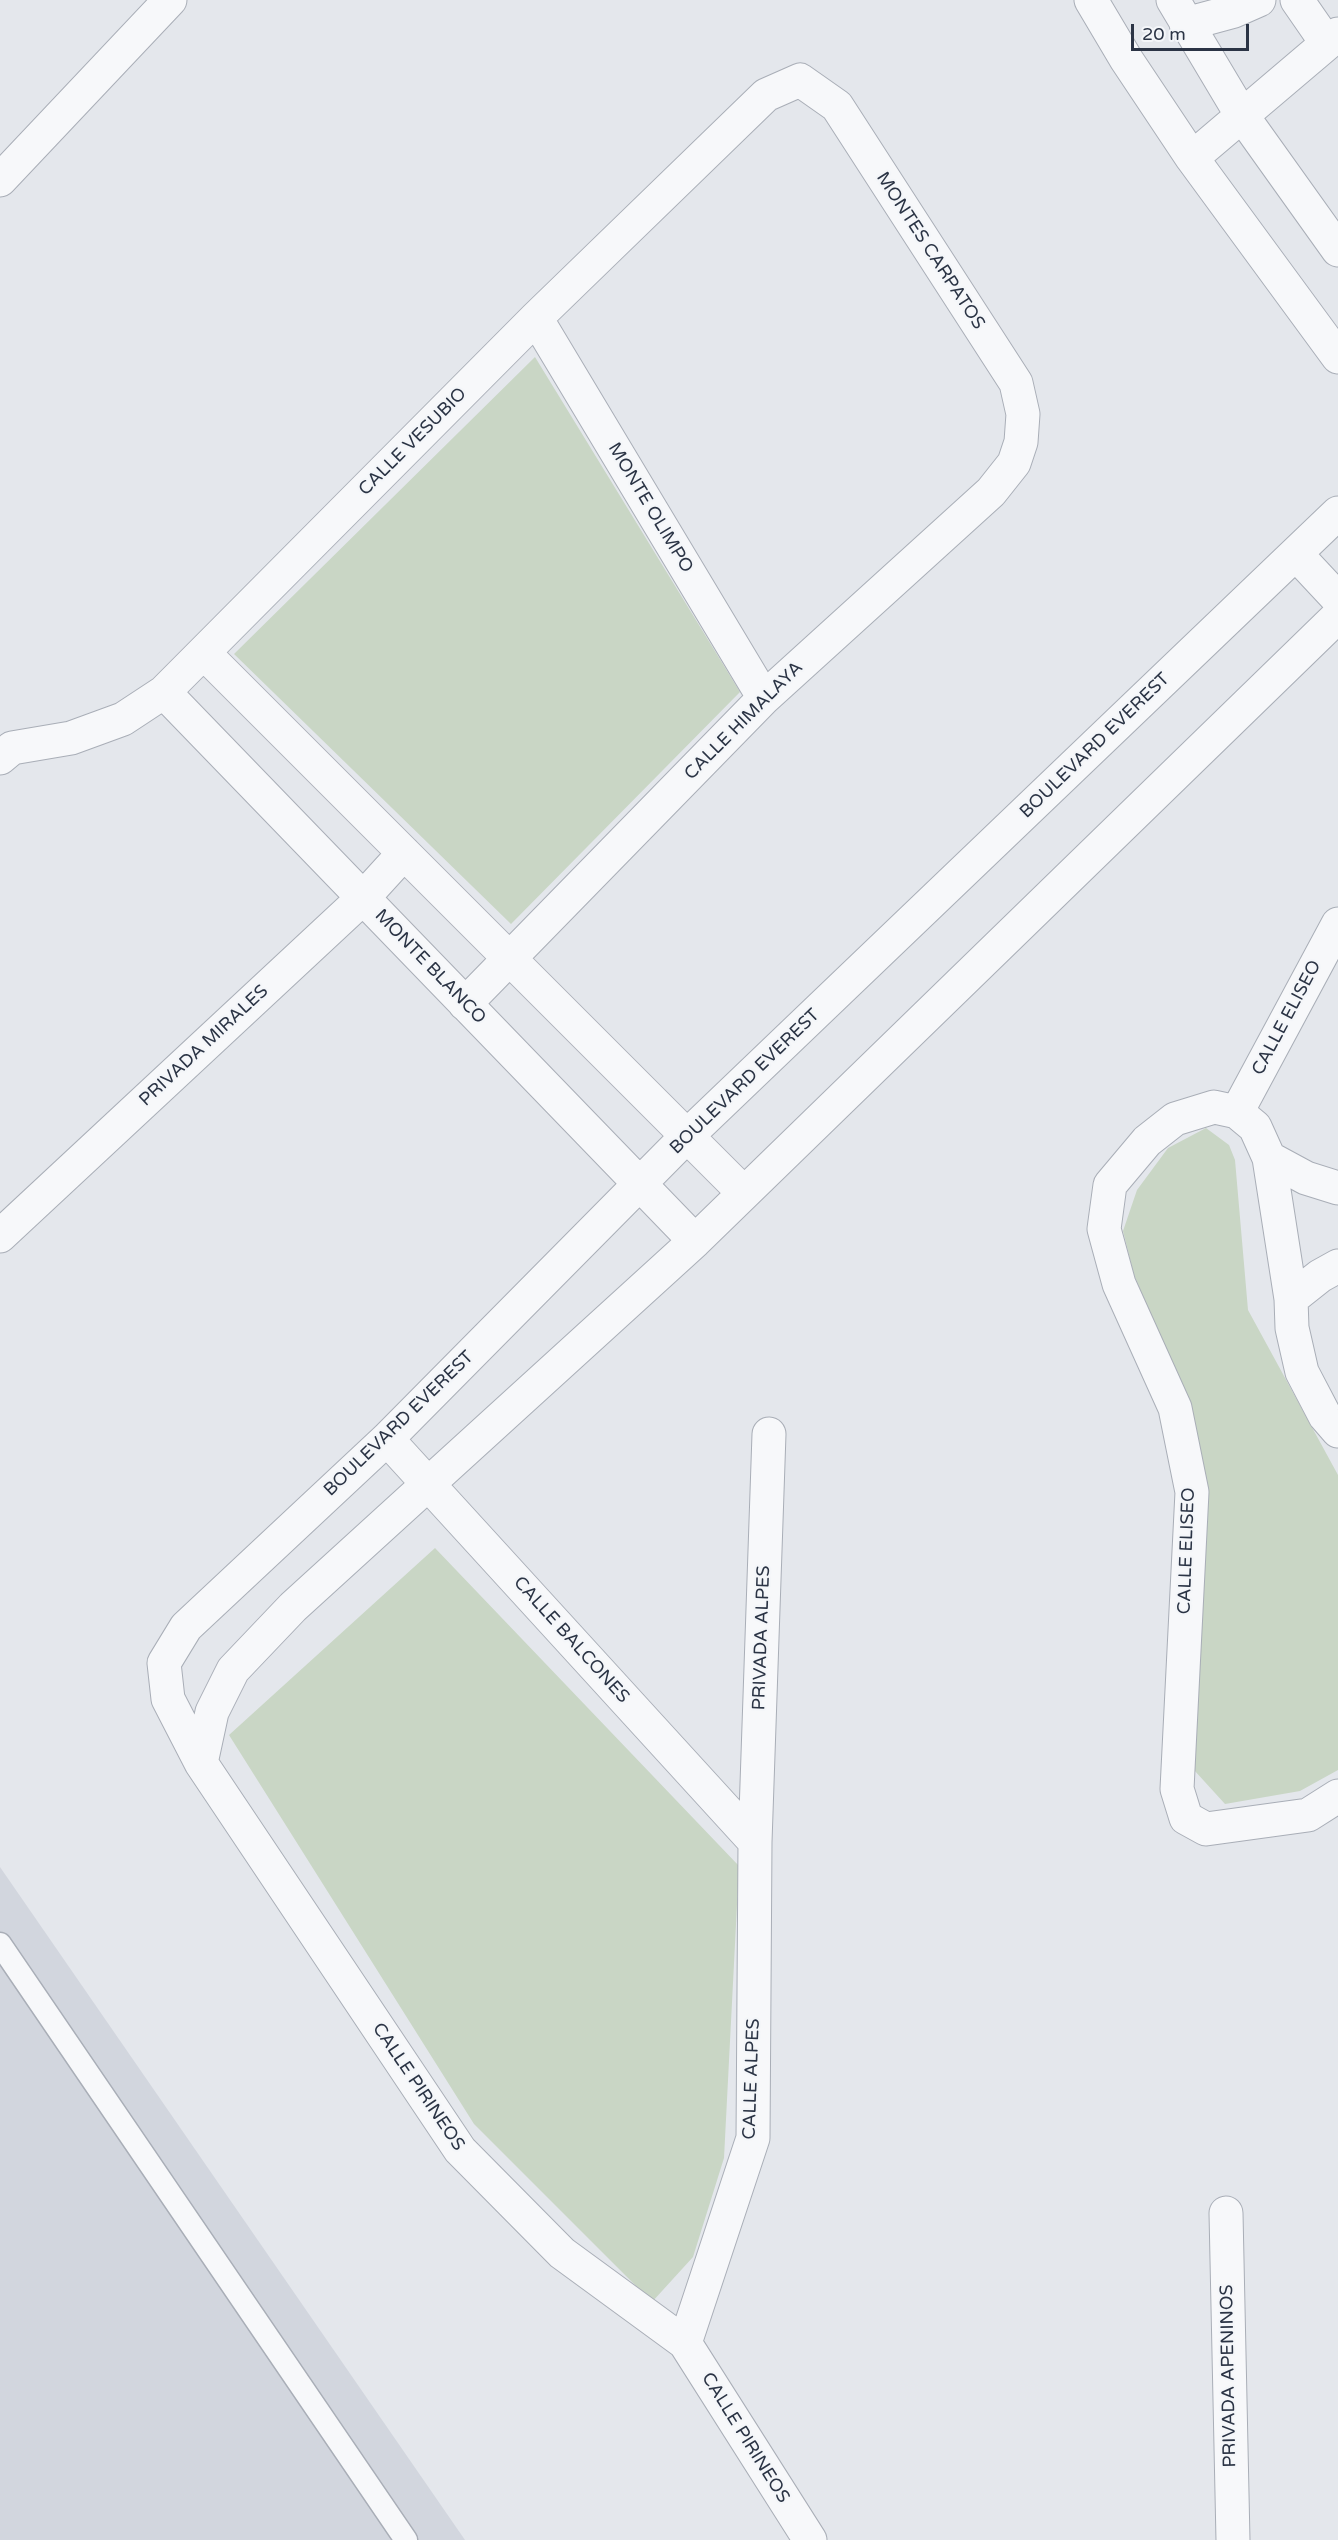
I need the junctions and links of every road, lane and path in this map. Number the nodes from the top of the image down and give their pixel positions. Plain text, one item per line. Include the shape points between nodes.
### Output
1 (170, 0) edge
2 (1090, 0) edge
3 (1259, 0) edge
4 (1297, 0) edge
5 (1179, 12) edge
6 (1332, 38) edge
7 (800, 80) joint
8 (1241, 114) junction
9 (1192, 158) junction
10 (0, 180) edge
11 (1338, 250) edge
12 (536, 318) junction
13 (1338, 357) edge
14 (1022, 442) joint
15 (1338, 513) edge
16 (1296, 554) junction
17 (1338, 599) edge
18 (1338, 616) edge
19 (204, 653) junction
20 (164, 692) junction
21 (764, 698) junction
22 (0, 758) edge
23 (404, 853) junction
24 (363, 898) junction
25 (1338, 924) edge
26 (510, 958) junction
27 (465, 1004) junction
28 (1237, 1112) junction
29 (687, 1136) junction
30 (1269, 1158) junction
31 (640, 1185) junction
32 (1338, 1188) edge
33 (744, 1193) junction
34 (0, 1236) edge
35 (695, 1242) junction
36 (1338, 1266) edge
37 (1291, 1299) junction
38 (1338, 1431) edge
39 (769, 1434) dead end
40 (387, 1439) junction
41 (430, 1485) junction
42 (164, 1662) joint
43 (201, 1762) junction
44 (1338, 1796) edge
45 (755, 1842) junction
46 (0, 1944) edge
47 (1226, 2213) dead end
48 (686, 2343) junction
49 (406, 2540) edge
50 (810, 2540) edge
51 (1233, 2540) edge

1 - 10 street
2 - 9 street
3 - 5 street via 1234,11
4 - 6 street
5 - 8 street
6 - 8 street
7 - 12 street, CALLE VESUBIO via 766,95
7 - 14 street, MONTES CARPATOS via 837,106 1016,383 1023,414
8 - 9 street
8 - 11 street
9 - 13 street
12 - 19 street, CALLE VESUBIO
12 - 21 street, MONTE OLIMPO
14 - 21 street, CALLE HIMALAYA via 1014,463 991,492
15 - 16 street, BOULEVARD EVEREST
16 - 17 street
16 - 29 street, BOULEVARD EVEREST
18 - 33 street
19 - 20 street, CALLE VESUBIO
19 - 23 street
20 - 22 street, CALLE VESUBIO via 123,719 71,738 12,748
20 - 24 street, MONTE BLANCO
21 - 26 street, CALLE HIMALAYA
23 - 24 street, PRIVADA MIRALES
23 - 26 street
24 - 27 street, MONTE BLANCO
24 - 34 street, PRIVADA MIRALES
25 - 28 street, CALLE ELISEO
26 - 27 street, CALLE HIMALAYA
26 - 29 street
27 - 31 street, MONTE BLANCO
28 - 30 street via 1255,1127
28 - 44 street, CALLE ELISEO via 1214,1107 1175,1119 1147,1141 1110,1185 1104,1229 1119,1284 1175,1408 1192,1492 1177,1789 1186,1818 1206,1829 1308,1815
29 - 31 street, BOULEVARD EVEREST
29 - 33 street
30 - 32 street via 1306,1178
30 - 37 street
31 - 35 street, MONTE BLANCO
31 - 40 street, BOULEVARD EVEREST
33 - 35 street
35 - 41 street
36 - 37 street
37 - 38 street via 1292,1328 1302,1372 1325,1416
39 - 45 street, PRIVADA ALPES
40 - 41 street, CALLE BALCONES
40 - 42 street, BOULEVARD EVEREST via 186,1627
41 - 43 street via 293,1607 233,1670 212,1712
41 - 45 street, CALLE BALCONES
42 - 43 street, CALLE PIRINEOS via 168,1699
43 - 48 street, CALLE PIRINEOS via 460,2150 562,2253
45 - 48 street, CALLE ALPES via 753,2138
46 - 49 lane
47 - 51 street, PRIVADA APENINOS
48 - 50 street, CALLE PIRINEOS

